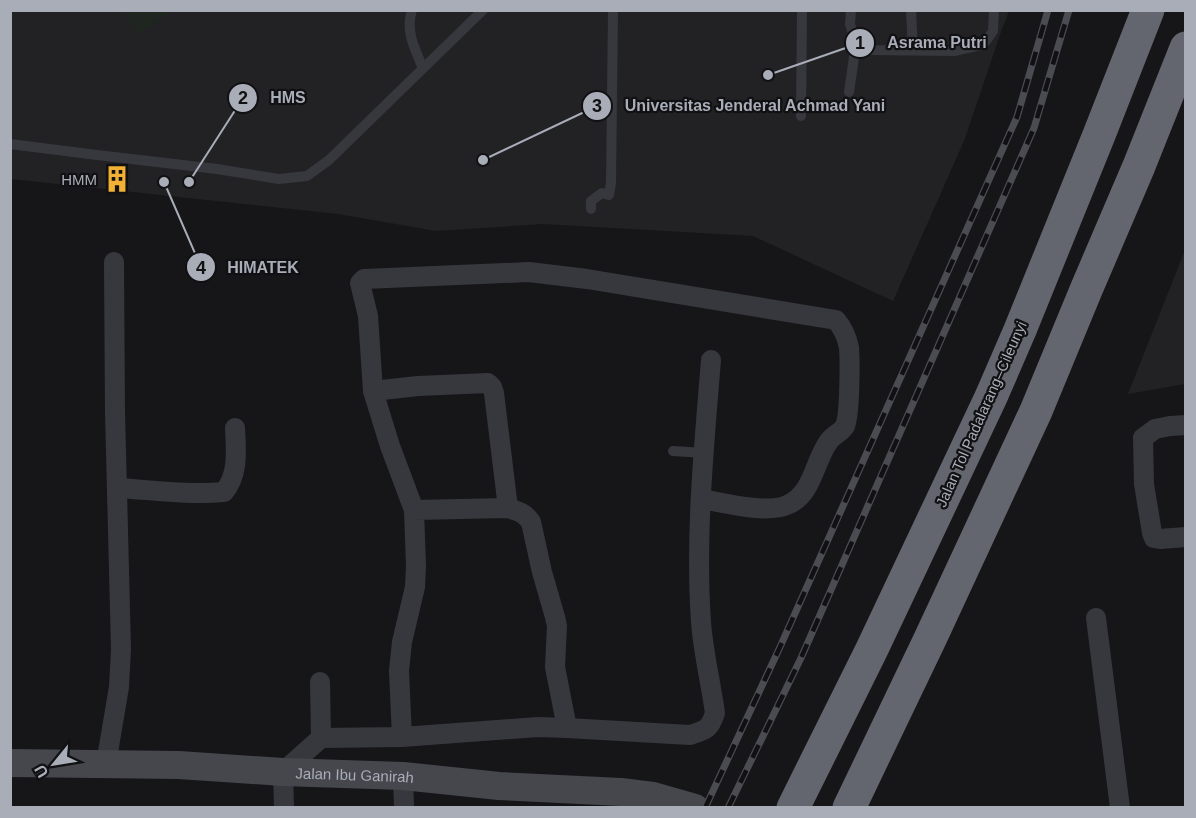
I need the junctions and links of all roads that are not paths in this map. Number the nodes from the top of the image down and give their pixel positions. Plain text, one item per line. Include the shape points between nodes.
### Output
1 (412, 10) edge
2 (483, 10) edge
3 (613, 10) edge
4 (802, 10) edge
5 (851, 10) edge
6 (911, 10) edge
7 (994, 10) edge
8 (1148, 10) edge
9 (856, 43) junction
10 (1185, 48) edge
11 (913, 50) junction
12 (423, 68) junction
13 (849, 92) dead end
14 (801, 116) dead end
15 (10, 144) edge
16 (591, 208) dead end
17 (114, 262) dead end
18 (711, 360) dead end
19 (373, 391) junction
20 (1185, 425) edge
21 (235, 428) dead end
22 (673, 451) dead end
23 (704, 453) junction
24 (117, 488) junction
25 (702, 499) junction
26 (508, 508) junction
27 (414, 510) junction
28 (1185, 537) edge
29 (1096, 618) dead end
30 (320, 682) dead end
31 (567, 728) junction
32 (402, 737) junction
33 (321, 738) junction
34 (10, 763) edge
35 (106, 764) junction
36 (283, 772) junction
37 (403, 776) junction
38 (284, 807) edge
39 (404, 807) edge
40 (695, 807) edge
41 (793, 807) edge
42 (849, 807) edge
43 (1120, 807) edge

1 - 12 lane via 408,21 412,44
2 - 12 lane
3 - 16 lane via 610,189 609,195 602,194 591,201
4 - 14 lane
5 - 9 lane via 850,24
6 - 11 lane
7 - 11 lane via 993,31 981,45 954,51
8 - 41 highway, Jalan Tol Padalarang–Cileunyi via 991,397
9 - 11 lane via 870,50
9 - 13 lane
10 - 42 highway via 1036,411
12 - 15 lane via 329,160 307,176 279,179
17 - 24 street
18 - 23 street
19 - 25 street via 368,316 360,283 364,279 529,272 836,320 849,347 846,424 829,441 805,491 798,499 774,509
19 - 26 street via 488,383 494,393
19 - 27 street
20 - 28 street via 1155,429 1143,438 1144,484 1154,538
21 - 24 street via 237,458 231,484 224,492
22 - 23 lane
23 - 25 street
24 - 35 street via 121,649
25 - 31 street via 698,564 701,625 716,713 711,724 690,735
26 - 27 street
26 - 31 street via 526,515 531,522 557,626 555,667
27 - 32 street via 415,586 399,670
29 - 43 street
30 - 33 street
31 - 32 street
32 - 33 street
33 - 36 street
34 - 35 main road, Jalan Ibu Ganirah
35 - 36 main road, Jalan Ibu Ganirah
36 - 37 main road, Jalan Ibu Ganirah
36 - 38 street
37 - 39 street
37 - 40 main road, Jalan Ibu Ganirah via 621,792

